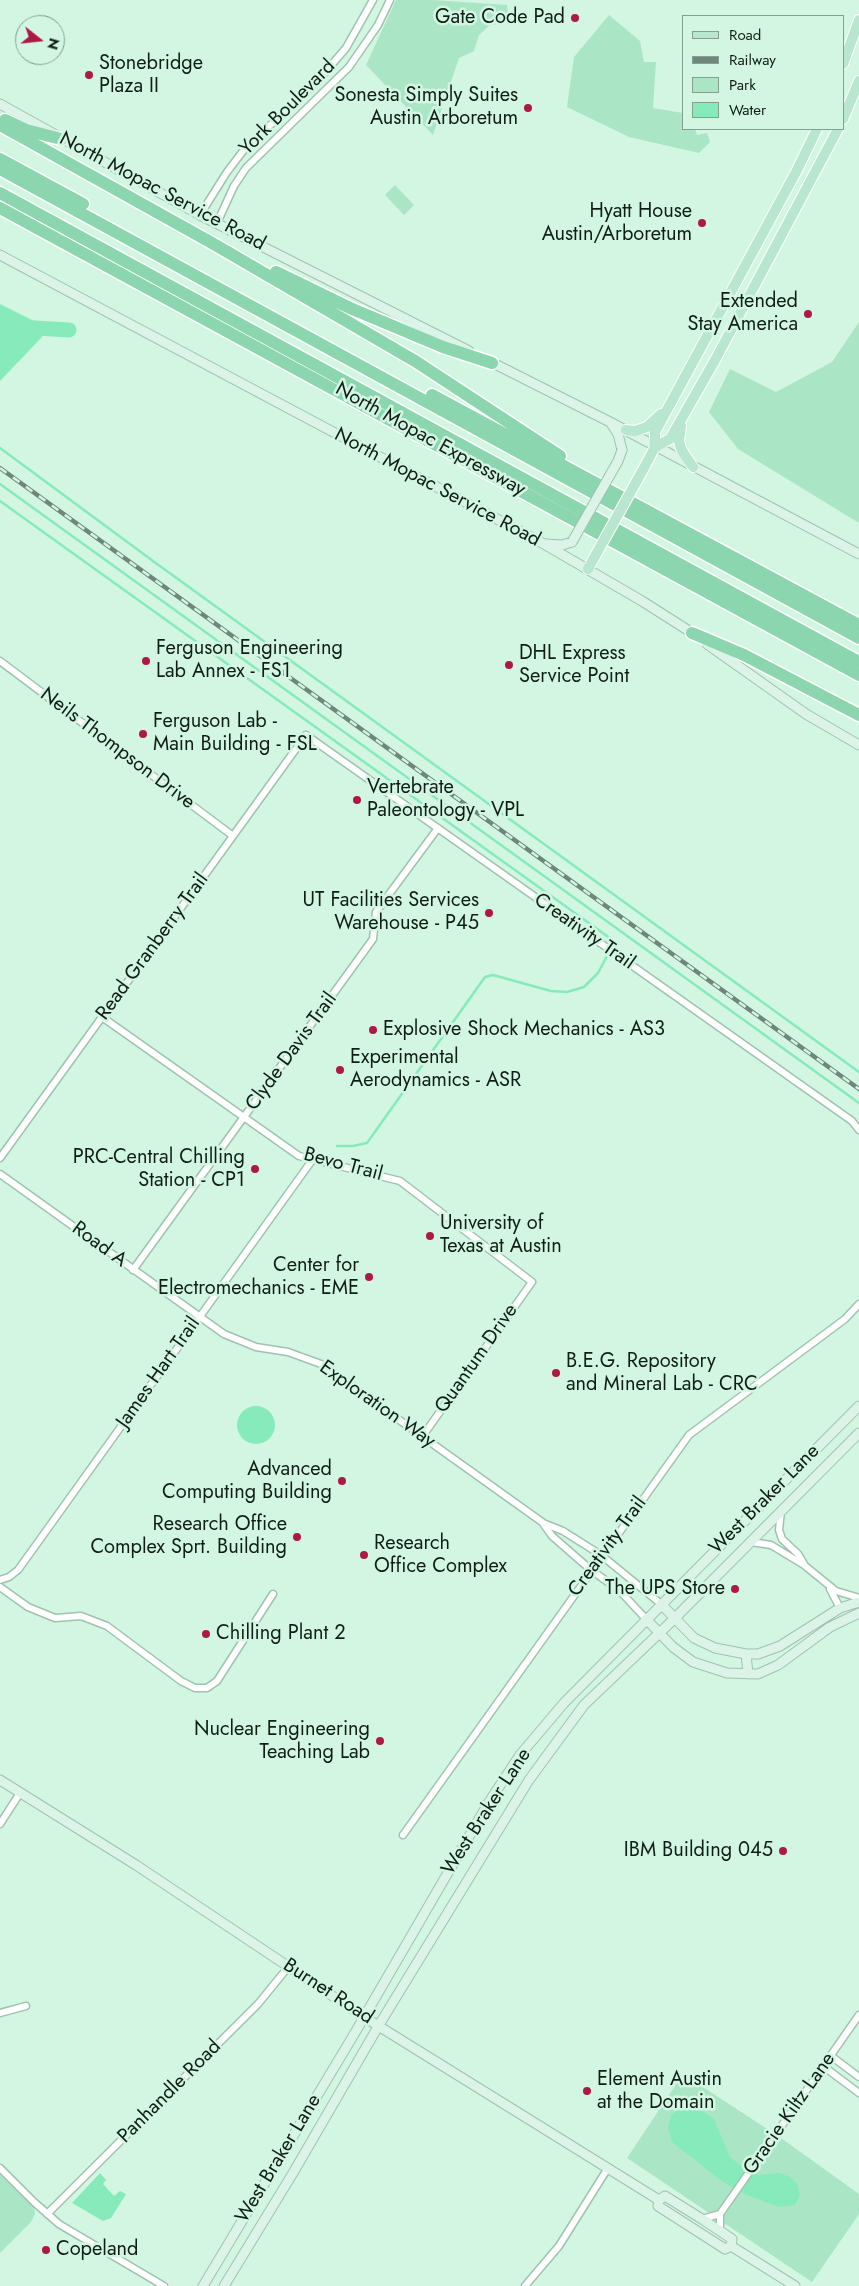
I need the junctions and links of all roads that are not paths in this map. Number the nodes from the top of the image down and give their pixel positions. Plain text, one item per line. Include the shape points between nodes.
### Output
1 (373, 0) edge
2 (390, 0) edge
3 (859, 20) edge
4 (844, 61) edge
5 (859, 81) edge
6 (295, 102) junction
7 (0, 104) edge
8 (304, 112) junction
9 (844, 117) edge
10 (0, 118) edge
11 (0, 126) edge
12 (816, 130) edge
13 (837, 130) edge
14 (62, 139) junction
15 (0, 159) edge
16 (0, 169) edge
17 (0, 193) edge
18 (0, 208) edge
19 (200, 215) junction
20 (217, 223) junction
21 (766, 228) junction
22 (782, 236) junction
23 (212, 243) junction
24 (0, 254) edge
25 (492, 363) junction
26 (672, 402) junction
27 (683, 417) junction
28 (610, 422) junction
29 (626, 430) junction
30 (653, 451) junction
31 (693, 467) junction
32 (584, 477) junction
33 (544, 544) junction
34 (859, 554) edge
35 (588, 569) junction
36 (859, 625) edge
37 (692, 633) junction
38 (859, 638) edge
39 (0, 661) edge
40 (859, 662) edge
41 (859, 675) edge
42 (859, 715) edge
43 (306, 736) joint
44 (859, 745) edge
45 (438, 828) junction
46 (233, 836) junction
47 (102, 1017) junction
48 (245, 1118) junction
49 (859, 1130) edge
50 (0, 1158) edge
51 (313, 1159) junction
52 (0, 1174) edge
53 (133, 1270) junction
54 (532, 1282) joint
55 (859, 1304) edge
56 (198, 1317) junction
57 (859, 1406) edge
58 (859, 1433) edge
59 (422, 1437) junction
60 (781, 1511) junction
61 (542, 1522) junction
62 (751, 1542) junction
63 (601, 1555) junction
64 (804, 1565) junction
65 (591, 1570) junction
66 (0, 1580) edge
67 (828, 1585) junction
68 (0, 1587) edge
69 (274, 1594) dead end
70 (859, 1600) edge
71 (661, 1604) junction
72 (840, 1608) junction
73 (859, 1613) edge
74 (646, 1619) junction
75 (674, 1619) junction
76 (845, 1619) junction
77 (660, 1632) junction
78 (746, 1654) junction
79 (748, 1674) junction
80 (0, 1780) edge
81 (20, 1793) junction
82 (0, 1824) edge
83 (403, 1835) dead end
84 (289, 1966) junction
85 (26, 2006) dead end
86 (0, 2013) edge
87 (859, 2015) edge
88 (364, 2017) junction
89 (379, 2025) junction
90 (831, 2056) junction
91 (823, 2066) junction
92 (859, 2077) edge
93 (859, 2093) edge
94 (0, 2168) edge
95 (608, 2168) junction
96 (659, 2200) junction
97 (47, 2214) junction
98 (720, 2214) junction
99 (702, 2219) junction
100 (720, 2231) junction
101 (731, 2246) junction
102 (164, 2286) edge
103 (203, 2286) edge
104 (224, 2286) edge
105 (525, 2286) edge
106 (795, 2286) edge

1 - 6 street, York Boulevard via 346,48
2 - 8 street, York Boulevard via 354,61
3 - 4 main road
5 - 9 main road
6 - 8 street
6 - 19 street, York Boulevard via 243,152
7 - 14 main road, North Mopac Service Road
8 - 20 street, York Boulevard via 246,168
10 - 14 highway via 26,130
11 - 23 highway
12 - 21 main road
13 - 22 main road
14 - 19 main road, North Mopac Service Road
15 - 32 highway, North Mopac Expressway
16 - 38 highway
17 - 40 highway
18 - 41 highway, North Mopac Expressway
19 - 20 main road, North Mopac Service Road
20 - 25 main road, North Mopac Service Road
21 - 22 main road
21 - 26 main road
22 - 27 main road
23 - 25 highway via 350,308 443,347
23 - 32 highway via 449,381 562,457
24 - 33 main road, North Mopac Service Road
25 - 28 main road, North Mopac Service Road
26 - 29 main road via 647,427
26 - 30 main road via 655,432
27 - 30 main road via 670,439
27 - 31 main road via 679,441
28 - 29 main road, North Mopac Service Road
28 - 33 main road, bridge via 618,434 622,450 618,461 572,542 562,546
29 - 30 main road, North Mopac Service Road
30 - 31 main road, North Mopac Service Road
30 - 35 main road, bridge
31 - 34 main road, North Mopac Service Road
32 - 36 highway, North Mopac Expressway
33 - 35 main road, North Mopac Service Road
35 - 37 main road, North Mopac Service Road
37 - 42 highway via 744,655
37 - 44 main road, North Mopac Service Road via 806,714
39 - 46 street, Neils Thompson Drive
43 - 45 street, Creativity Trail
43 - 46 street, Read Granberry Trail
45 - 48 street, Clyde Davis Trail via 376,912 373,939
45 - 49 street, Creativity Trail via 852,1121
46 - 47 street, Read Granberry Trail
47 - 48 street, Bevo Trail
47 - 50 street, Read Granberry Trail
48 - 51 street, Bevo Trail via 299,1156
48 - 53 street, Clyde Davis Trail
51 - 54 street, Bevo Trail via 400,1181
51 - 56 street, James Hart Trail
52 - 53 street, Road A
53 - 56 street, Road A
54 - 59 street, Quantum Drive
55 - 63 street, Creativity Trail via 845,1320 689,1436
56 - 59 street, Exploration Way via 240,1342 288,1352 321,1364
56 - 66 street, James Hart Trail via 18,1570
57 - 71 main road, West Braker Lane
58 - 60 main road, West Braker Lane
59 - 61 street, Exploration Way
60 - 62 main road, West Braker Lane
60 - 64 street via 779,1530 782,1538
61 - 63 street, Exploration Way via 558,1528
61 - 65 street, Exploration Way via 552,1536
62 - 64 street via 771,1545
62 - 75 main road, West Braker Lane
63 - 65 street, Creativity Trail
63 - 71 street, Exploration Way
64 - 67 street
65 - 74 street, Exploration Way via 619,1590
65 - 83 street, Creativity Trail
67 - 70 street
67 - 72 street
68 - 69 street via 28,1607 55,1618 81,1616 107,1626 195,1688 207,1688 217,1681
70 - 72 main road
71 - 74 main road, West Braker Lane
71 - 75 main road
72 - 76 main road
72 - 78 main road via 780,1646 758,1654
73 - 76 main road
74 - 77 main road
74 - 88 main road, West Braker Lane via 564,1703 520,1755 489,1802
75 - 77 main road, West Braker Lane
75 - 78 main road via 694,1638 715,1648
76 - 79 main road via 778,1665 758,1674
77 - 79 main road via 693,1662 720,1671
77 - 89 main road, West Braker Lane via 584,1704 540,1764
78 - 79 main road
80 - 81 main road, Burnet Road
81 - 82 street
81 - 84 main road, Burnet Road
84 - 88 main road, Burnet Road
84 - 97 street, Panhandle Road via 258,2004
85 - 86 street
87 - 90 street, Gracie Kiltz Lane
88 - 89 main road, Burnet Road
88 - 103 main road, West Braker Lane
89 - 95 main road, Burnet Road
89 - 104 main road, West Braker Lane
90 - 91 street, Gracie Kiltz Lane
90 - 92 street
91 - 93 street
91 - 98 street, Gracie Kiltz Lane
94 - 97 street
95 - 96 main road, Burnet Road
95 - 105 street via 558,2246
96 - 99 main road, Burnet Road via 665,2196
96 - 101 main road, Burnet Road via 658,2206 725,2249
97 - 102 street
98 - 99 street
98 - 100 street
99 - 100 main road, Burnet Road
100 - 101 main road, Burnet Road via 732,2239
101 - 106 main road, Burnet Road

